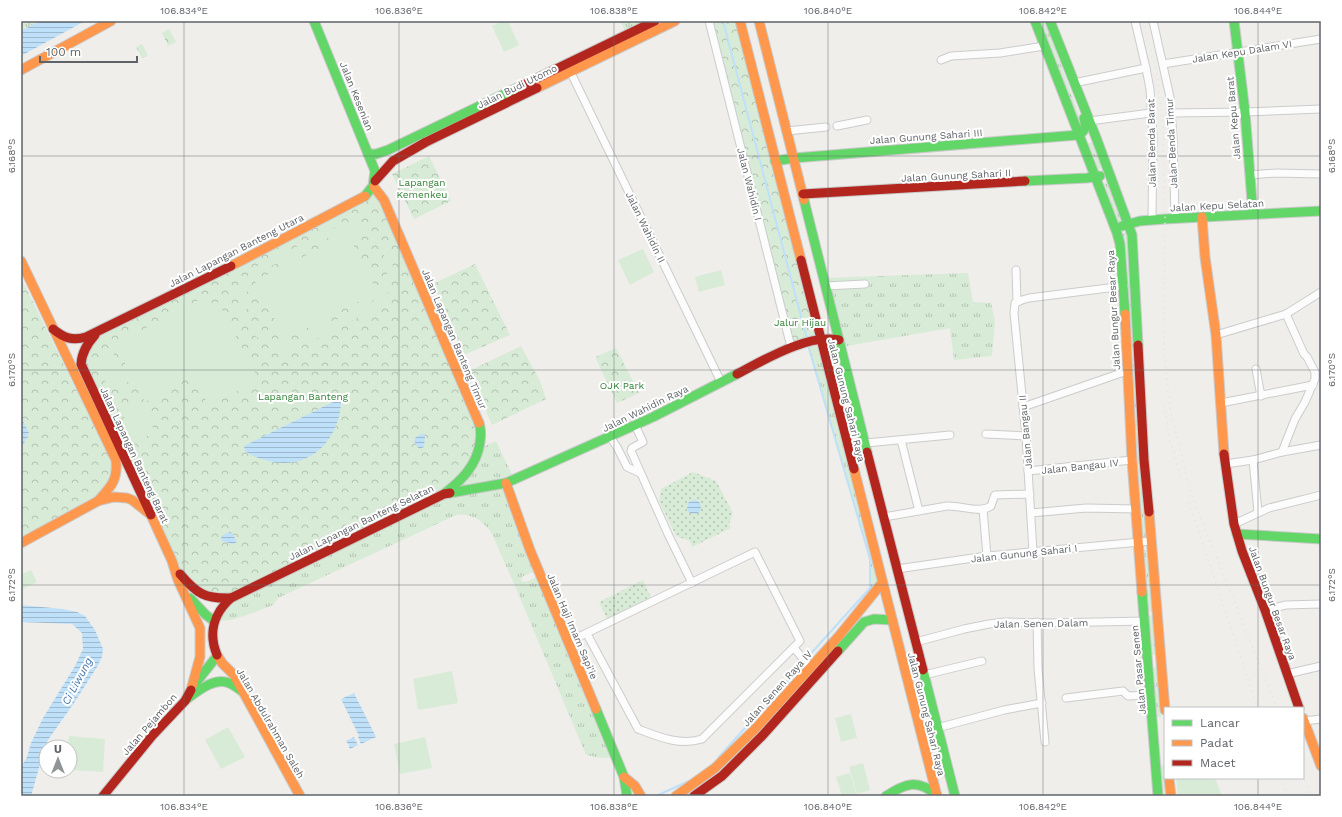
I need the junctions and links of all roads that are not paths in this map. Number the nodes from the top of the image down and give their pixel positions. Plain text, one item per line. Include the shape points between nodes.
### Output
1 (111, 21) edge
2 (314, 21) edge
3 (655, 21) edge
4 (675, 21) edge
5 (709, 21) edge
6 (740, 21) edge
7 (759, 21) edge
8 (1035, 21) edge
9 (1050, 21) edge
10 (1135, 21) edge
11 (1153, 21) edge
12 (1234, 21) edge
13 (1321, 39) edge
14 (1044, 46) junction
15 (1238, 52) junction
16 (941, 60) dead end
17 (1162, 64) junction
18 (1146, 68) junction
19 (21, 70) edge
20 (571, 72) junction
21 (1074, 84) junction
22 (1083, 107) junction
23 (1321, 109) edge
24 (1151, 112) junction
25 (1245, 112) junction
26 (1171, 113) junction
27 (867, 120) dead end
28 (1091, 125) junction
29 (836, 126) dead end
30 (826, 127) dead end
31 (787, 131) junction
32 (1080, 139) junction
33 (1096, 139) junction
34 (368, 154) junction
35 (794, 158) junction
36 (775, 161) junction
37 (1109, 174) junction
38 (1321, 174) edge
39 (1249, 175) junction
40 (1094, 178) junction
41 (374, 184) junction
42 (803, 194) junction
43 (1321, 211) edge
44 (1253, 214) junction
45 (1202, 217) junction
46 (1175, 218) junction
47 (1152, 220) junction
48 (1128, 223) junction
49 (1115, 228) junction
50 (21, 261) edge
51 (1016, 270) dead end
52 (865, 284) dead end
53 (826, 286) junction
54 (1124, 286) junction
55 (1321, 292) edge
56 (1017, 302) junction
57 (1286, 314) junction
58 (53, 329) junction
59 (99, 331) junction
60 (1216, 335) junction
61 (812, 340) junction
62 (839, 340) junction
63 (791, 347) junction
64 (1256, 369) dead end
65 (1318, 370) edge
66 (1127, 371) junction
67 (721, 382) junction
68 (1313, 385) junction
69 (1261, 396) junction
70 (1221, 403) junction
71 (1023, 406) junction
72 (635, 425) junction
73 (986, 434) dead end
74 (950, 435) dead end
75 (1026, 436) junction
76 (610, 437) junction
77 (901, 440) junction
78 (866, 443) junction
79 (1321, 445) edge
80 (1282, 452) junction
81 (1132, 460) junction
82 (1253, 460) junction
83 (1225, 464) junction
84 (1028, 471) junction
85 (640, 473) junction
86 (506, 483) junction
87 (444, 494) junction
88 (1030, 494) junction
89 (1321, 495) edge
90 (98, 501) junction
91 (983, 509) junction
92 (1136, 509) junction
93 (919, 511) junction
94 (1258, 512) junction
95 (1031, 513) junction
96 (151, 515) junction
97 (884, 517) junction
98 (1234, 524) junction
99 (1237, 534) junction
100 (1321, 539) edge
101 (1151, 541) junction
102 (1138, 542) junction
103 (21, 544) edge
104 (1033, 552) junction
105 (987, 556) junction
106 (172, 561) junction
107 (897, 569) junction
108 (692, 582) junction
109 (882, 583) junction
110 (184, 592) junction
111 (230, 598) junction
112 (1321, 604) edge
113 (1266, 610) junction
114 (892, 620) junction
115 (214, 621) junction
116 (1145, 621) junction
117 (1037, 622) junction
118 (588, 634) junction
119 (568, 642) junction
120 (916, 642) junction
121 (832, 644) junction
122 (794, 648) junction
123 (839, 650) junction
124 (217, 656) junction
125 (1162, 661) junction
126 (982, 662) dead end
127 (1148, 662) junction
128 (1321, 666) edge
129 (810, 668) junction
130 (1287, 674) junction
131 (924, 675) junction
132 (192, 688) junction
133 (243, 692) junction
134 (1150, 695) junction
135 (1066, 698) dead end
136 (185, 701) junction
137 (1042, 703) junction
138 (1165, 707) edge
139 (1299, 707) edge
140 (1304, 719) edge
141 (1321, 719) edge
142 (1304, 722) edge
143 (937, 728) junction
144 (755, 729) junction
145 (762, 736) junction
146 (1045, 742) dead end
147 (1321, 766) edge
148 (715, 768) junction
149 (722, 776) junction
150 (624, 777) junction
151 (1170, 779) edge
152 (103, 796) edge
153 (300, 796) edge
154 (627, 796) edge
155 (641, 796) edge
156 (676, 796) edge
157 (694, 796) edge
158 (886, 796) edge
159 (937, 796) edge
160 (954, 796) edge
161 (1158, 796) edge
162 (1171, 796) edge

1 - 19 main road
2 - 34 main road, Jalan Kesenian
3 - 34 main road, Jalan Budi Utomo via 388,150
4 - 20 main road, Jalan Budi Utomo
5 - 63 street, Jalan Wahidin I
6 - 36 main road, Jalan Gunung Sahari Raya
7 - 31 main road, Jalan Gunung Sahari Raya
8 - 14 main road, Jalan Bungur Besar Raya
9 - 21 main road
10 - 18 street, Jalan Benda Barat
11 - 17 street, Jalan Benda Timur
12 - 15 main road, Jalan Kepu Barat
13 - 15 street, Jalan Kepu Dalam VI
14 - 16 street via 1000,53 951,56
14 - 32 main road, Jalan Bungur Besar Raya
15 - 17 street, Jalan Kepu Dalam VI
15 - 25 main road, Jalan Kepu Barat
17 - 26 street, Jalan Benda Timur
18 - 21 street
18 - 24 street, Jalan Benda Barat
20 - 41 main road, Jalan Budi Utomo via 399,157
20 - 67 street, Jalan Wahidin II
21 - 22 main road
22 - 28 main road
22 - 32 main road via 1086,127
23 - 25 street
24 - 28 street
24 - 47 street, Jalan Benda Barat
25 - 26 street
25 - 39 main road, Jalan Kepu Barat
26 - 46 street, Jalan Benda Timur
27 - 29 street
28 - 32 main road via 1089,135
28 - 33 main road
30 - 31 street
31 - 35 main road, Jalan Gunung Sahari Raya
32 - 33 main road
32 - 35 main road, Jalan Gunung Sahari III
32 - 40 main road, Jalan Bungur Besar Raya
33 - 37 main road
34 - 41 main road, Jalan Kesenian via 375,171
35 - 36 main road, Jalan Gunung Sahari III
35 - 42 main road, Jalan Gunung Sahari Raya
36 - 61 main road, Jalan Gunung Sahari Raya
37 - 40 main road, Jalan Gunung Sahari II
37 - 48 main road
38 - 39 street
39 - 44 main road, Jalan Kepu Barat
40 - 42 main road, Jalan Gunung Sahari II
40 - 49 main road, Jalan Bungur Besar Raya
41 - 59 main road, Jalan Lapangan Banteng Utara via 363,198
41 - 87 main road, Jalan Lapangan Banteng Timur via 384,200 480,426 479,449 471,468 459,483
42 - 53 main road, Jalan Gunung Sahari Raya
43 - 44 main road, Jalan Kepu Selatan
44 - 45 main road, Jalan Kepu Selatan
45 - 46 main road, Jalan Kepu Selatan
45 - 60 main road, Jalan Bungur Besar Raya
46 - 47 main road, Jalan Kepu Selatan
47 - 48 main road, Jalan Kepu Selatan
48 - 49 main road, Jalan Kepu Selatan
48 - 101 main road via 1133,244
49 - 54 main road, Jalan Bungur Besar Raya via 1120,244
50 - 58 main road, Jalan Lapangan Banteng Barat
51 - 56 street
52 - 53 street
53 - 62 main road, Jalan Gunung Sahari Raya
54 - 56 street via 1029,298
54 - 66 main road, Jalan Bungur Besar Raya
55 - 57 street
56 - 71 street, Jalan Bangau II via 1014,313
57 - 60 street
57 - 65 street via 1304,354
58 - 59 main road, Jalan Lapangan Banteng Utara via 68,340 78,340
58 - 90 main road, Jalan Lapangan Banteng Barat via 116,460 115,481
59 - 96 main road, Jalan Lapangan Banteng Barat via 83,350 81,364
60 - 70 main road, Jalan Bungur Besar Raya
61 - 62 main road
61 - 63 main road, Jalan Wahidin Raya
61 - 109 main road, Jalan Gunung Sahari Raya
62 - 78 main road, Jalan Gunung Sahari Raya
63 - 67 main road, Jalan Wahidin Raya
64 - 69 street
65 - 68 street
66 - 71 street
66 - 81 main road, Jalan Bungur Besar Raya
67 - 72 main road, Jalan Wahidin Raya
68 - 69 street
68 - 80 street via 1295,419
69 - 70 street
70 - 83 main road, Jalan Bungur Besar Raya
71 - 75 street, Jalan Bangau II
72 - 76 main road, Jalan Wahidin Raya
72 - 85 street via 642,442 632,448 632,451
73 - 75 street
74 - 77 street
75 - 84 street, Jalan Bangau II
76 - 85 street via 627,467
76 - 86 main road, Jalan Wahidin Raya
77 - 78 street
77 - 93 street
78 - 97 main road, Jalan Gunung Sahari Raya
79 - 80 street
80 - 82 street
81 - 84 street, Jalan Bangau IV
81 - 92 main road, Jalan Bungur Besar Raya
82 - 83 street
82 - 94 street
83 - 98 main road, Jalan Bungur Besar Raya
84 - 88 street, Jalan Bangau II
85 - 108 street
86 - 87 main road, Jalan Lapangan Banteng Selatan
86 - 119 main road, Jalan Haji Imam Sapi'ie
87 - 111 main road, Jalan Lapangan Banteng Selatan
88 - 91 street via 995,495 991,506
88 - 95 street, Jalan Bangau II
89 - 94 street
90 - 96 main road via 114,497 127,498
90 - 103 main road
91 - 93 street via 956,506
91 - 105 street
92 - 95 street via 1086,508
92 - 102 main road, Jalan Bungur Besar Raya
93 - 97 street
94 - 98 street
95 - 104 street, Jalan Bangau II
96 - 106 main road, Jalan Lapangan Banteng Barat
97 - 107 main road, Jalan Gunung Sahari Raya
98 - 99 main road, Jalan Bungur Besar Raya
99 - 100 main road
99 - 113 main road, Jalan Bungur Besar Raya
101 - 102 street, Jalan Gunung Sahari I
101 - 125 main road
102 - 104 street, Jalan Gunung Sahari I
102 - 116 main road, Jalan Pasar Senen
104 - 105 street, Jalan Gunung Sahari I
105 - 107 street, Jalan Gunung Sahari I
106 - 110 main road, Jalan Lapangan Banteng Barat
106 - 111 main road via 195,591 204,597
107 - 120 main road, Jalan Gunung Sahari Raya
108 - 118 street
108 - 122 street via 755,552 800,641
109 - 114 main road, Jalan Gunung Sahari Raya
109 - 121 main road, Jalan Senen Raya IV
110 - 115 main road
110 - 132 main road, Jalan Pejambon via 201,636 200,656
111 - 115 main road, Jalan Abdulrahman Saleh
112 - 113 street via 1286,605
113 - 130 main road, Jalan Bungur Besar Raya
114 - 123 main road, Jalan Senen Raya IV via 864,622
114 - 159 main road, Jalan Gunung Sahari Raya
115 - 124 main road, Jalan Abdulrahman Saleh via 212,631
116 - 117 street, Jalan Senen Dalam
116 - 127 main road, Jalan Pasar Senen
117 - 120 street, Jalan Senen Dalam via 988,624
117 - 137 street
118 - 119 street
118 - 122 street via 638,729 669,740 685,742 702,739
119 - 150 main road, Jalan Haji Imam Sapi'ie
120 - 131 main road, Jalan Gunung Sahari Raya
121 - 123 main road
121 - 129 main road, Jalan Senen Raya IV
122 - 129 street
123 - 145 main road, Jalan Senen Raya IV
124 - 132 main road
124 - 133 main road, Jalan Abdulrahman Saleh via 234,675
125 - 127 main road
125 - 138 main road
126 - 131 street
127 - 134 main road, Jalan Pasar Senen
128 - 130 street
129 - 144 main road, Jalan Senen Raya IV
130 - 139 main road, Jalan Bungur Besar Raya
131 - 143 main road, Jalan Gunung Sahari Raya
132 - 136 main road, Jalan Pejambon
133 - 136 main road via 227,682 217,683 202,688
133 - 153 main road, Jalan Abdulrahman Saleh
134 - 135 street via 1128,696 1123,690
134 - 161 main road, Jalan Pasar Senen
136 - 152 main road, Jalan Pejambon via 152,736
137 - 143 street
137 - 146 street
140 - 141 street
142 - 147 main road
143 - 160 main road, Jalan Gunung Sahari Raya
144 - 145 main road
144 - 148 main road, Jalan Senen Raya IV
145 - 149 main road, Jalan Senen Raya IV
148 - 149 main road
148 - 156 main road, Jalan Senen Raya IV
149 - 157 main road, Jalan Senen Raya IV
150 - 154 main road, Jalan Haji Imam Sapi'ie
150 - 155 main road, Jalan Haji Imam Sapi'ie via 635,786
151 - 162 main road
158 - 159 main road via 905,786 917,784 928,787

